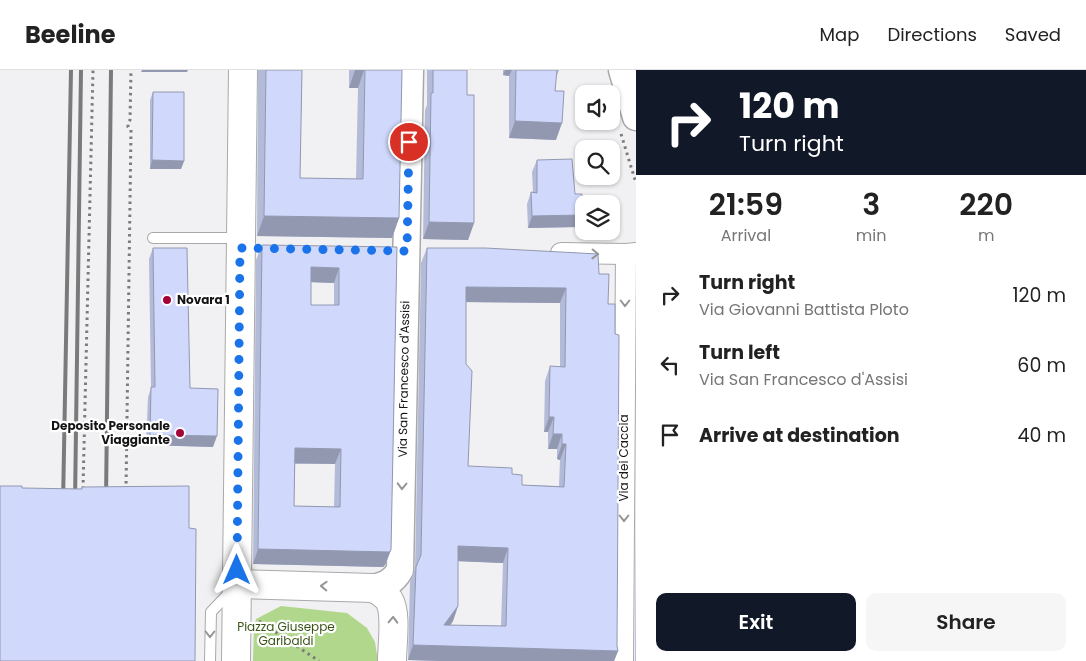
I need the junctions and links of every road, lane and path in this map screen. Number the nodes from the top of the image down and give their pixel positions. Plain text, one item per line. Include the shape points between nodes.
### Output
1 (93, 70) edge
2 (131, 70) edge
3 (243, 70) edge
4 (410, 70) edge
5 (622, 70) edge
6 (628, 123) edge
7 (636, 184) edge
8 (153, 238) dead end
9 (247, 245) junction
10 (540, 253) edge
11 (631, 254) edge
12 (83, 492) edge
13 (126, 497) edge
14 (238, 584) junction
15 (373, 588) junction
16 (256, 619) dead end
17 (210, 661) edge
18 (236, 661) edge
19 (319, 661) edge
20 (392, 661) edge
21 (623, 661) edge

1 - 12 path
2 - 13 path
3 - 9 main road
4 -> 15 street, Via San Francesco d'Assisi via 400,570 387,585
5 - 6 street
6 - 7 path
8 - 9 lane
9 - 14 main road
10 -> 11 street
11 -> 21 street, Via dei Caccia
15 -> 14 main road
14 -> 17 lane via 210,612
14 - 18 main road
20 -> 15 main road via 393,610 383,593
16 - 19 path

